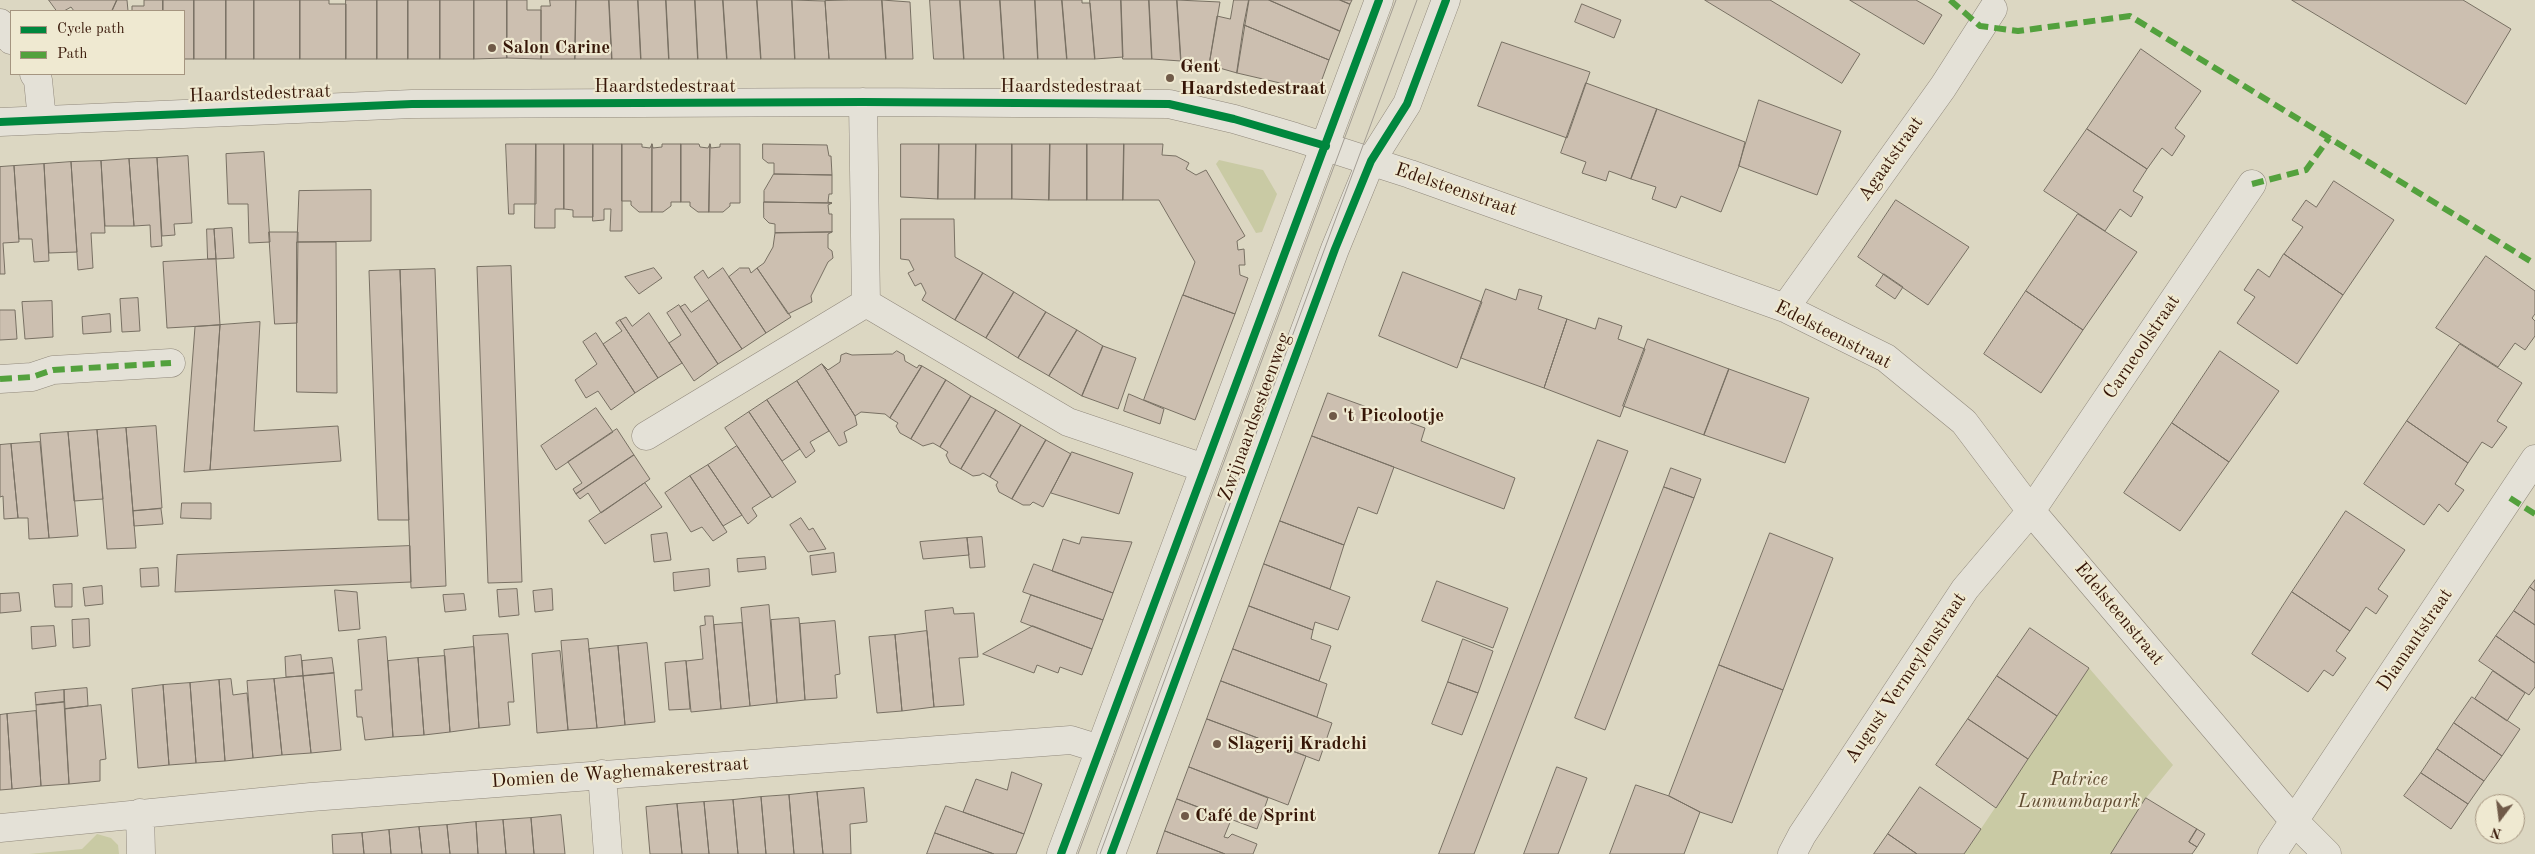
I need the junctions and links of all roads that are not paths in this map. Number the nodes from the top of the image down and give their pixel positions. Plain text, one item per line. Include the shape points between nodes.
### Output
1 (1379, 0) edge
2 (1446, 0) edge
3 (1992, 9) dead end
4 (0, 23) edge
5 (10, 38) edge
6 (35, 75) edge
7 (863, 102) junction
8 (42, 120) junction
9 (0, 122) edge
10 (1326, 146) junction
11 (1371, 161) junction
12 (2252, 184) dead end
13 (866, 302) junction
14 (1786, 308) junction
15 (171, 363) dead end
16 (0, 379) edge
17 (646, 436) dead end
18 (2535, 458) edge
19 (1204, 468) junction
20 (2031, 510) junction
21 (1100, 748) junction
22 (602, 774) junction
23 (140, 813) junction
24 (2294, 821) junction
25 (0, 828) edge
26 (141, 854) edge
27 (608, 854) edge
28 (1061, 854) edge
29 (1111, 854) edge
30 (1792, 854) edge
31 (2272, 854) edge
32 (2327, 854) edge

1 - 10 street, Zwijnaardsesteenweg
2 - 11 street, Zwijnaardsesteenweg via 1407,104
3 - 14 street, Agaatstraat via 1943,87
4 - 5 street
6 - 8 street
7 - 8 street, Haardstedestraat via 412,104
7 - 10 street, Haardstedestraat via 1169,104
7 - 13 street
8 - 9 street, Haardstedestraat
10 - 11 street, Edelsteenstraat
10 - 19 street, Zwijnaardsesteenweg
11 - 14 street, Edelsteenstraat
11 - 29 street, Zwijnaardsesteenweg via 1335,249
12 - 20 street, Carneoolstraat
13 - 17 street
13 - 19 street via 1068,422
14 - 20 street, Edelsteenstraat via 1886,358 1964,422
15 - 16 street via 53,370 32,377
18 - 24 street, Diamantstraat
19 - 21 street, Zwijnaardsesteenweg
20 - 24 street, Edelsteenstraat
20 - 30 street, August Vermeylenstraat via 1965,589
21 - 22 street, Domien de Waghemakerestraat via 1071,740
21 - 28 street, Zwijnaardsesteenweg
22 - 23 street, Domien de Waghemakerestraat
22 - 27 street
23 - 25 street, Domien de Waghemakerestraat
23 - 26 street
24 - 31 street, Diamantstraat
24 - 32 street, Edelsteenstraat

